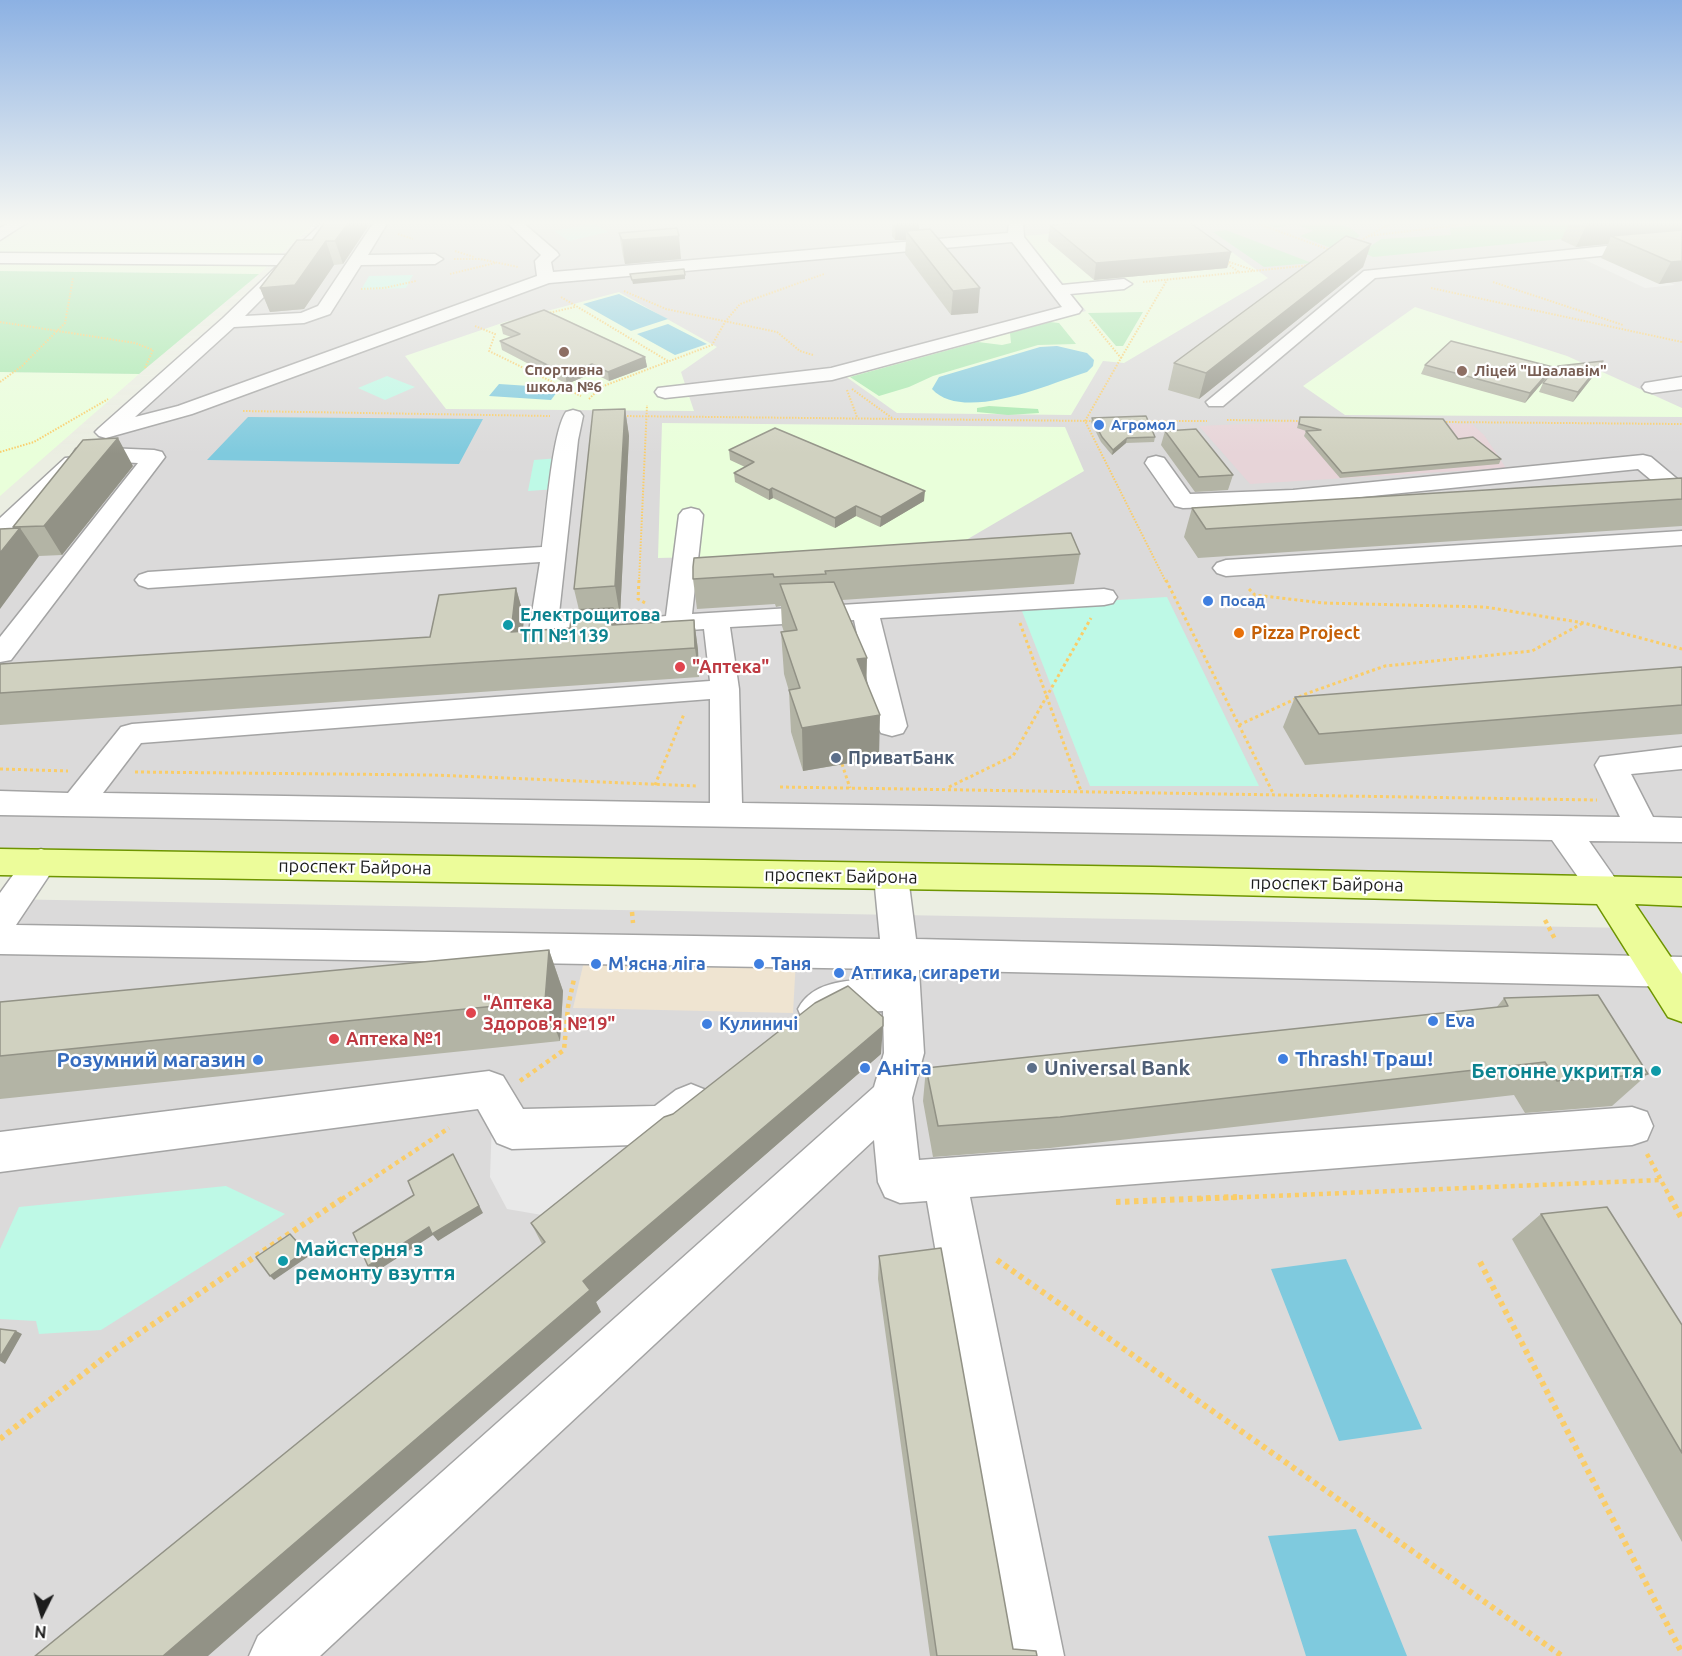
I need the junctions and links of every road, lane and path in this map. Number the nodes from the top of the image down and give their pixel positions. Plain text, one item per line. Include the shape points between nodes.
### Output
1 (69, 299) edge
2 (251, 299) edge
3 (334, 299) edge
4 (486, 299) edge
5 (522, 299) edge
6 (642, 299) edge
7 (753, 299) edge
8 (1065, 299) edge
9 (1156, 299) edge
10 (1342, 299) edge
11 (1475, 299) edge
12 (1544, 299) edge
13 (1073, 309) junction
14 (446, 314) junction
15 (0, 322) edge
16 (229, 322) junction
17 (725, 322) junction
18 (59, 331) junction
19 (1646, 333) junction
20 (1682, 342) edge
21 (800, 351) dead end
22 (1121, 358) junction
23 (669, 361) junction
24 (0, 382) edge
25 (844, 383) dead end
26 (1682, 383) edge
27 (151, 387) junction
28 (1652, 387) dead end
29 (665, 392) dead end
30 (647, 401) dead end
31 (581, 407) junction
32 (186, 410) junction
33 (1218, 411) joint
34 (648, 416) junction
35 (892, 418) junction
36 (1085, 421) junction
37 (1094, 421) edge
38 (1137, 421) edge
39 (1208, 421) dead end
40 (1303, 421) edge
41 (1434, 422) edge
42 (1682, 424) edge
43 (106, 432) junction
44 (0, 452) edge
45 (83, 453) junction
46 (1156, 463) dead end
47 (1682, 494) edge
48 (691, 515) dead end
49 (0, 531) edge
50 (1682, 538) edge
51 (554, 554) junction
52 (1226, 568) joint
53 (148, 580) dead end
54 (1104, 597) joint
55 (1012, 602) junction
56 (865, 611) junction
57 (716, 620) junction
58 (678, 623) junction
59 (1584, 623) junction
60 (1682, 649) edge
61 (1, 654) edge
62 (725, 689) junction
63 (693, 691) junction
64 (1046, 697) junction
65 (1239, 725) junction
66 (892, 726) dead end
67 (1682, 758) edge
68 (842, 764) edge
69 (0, 769) edge
70 (102, 772) junction
71 (850, 788) junction
72 (947, 788) junction
73 (1080, 790) junction
74 (1274, 793) junction
75 (654, 799) junction
76 (726, 800) junction
77 (1626, 800) junction
78 (0, 803) edge
79 (77, 804) junction
80 (1091, 820) junction
81 (1288, 823) junction
82 (1561, 828) junction
83 (1642, 829) junction
84 (1682, 830) edge
85 (0, 862) edge
86 (41, 862) junction
87 (891, 877) junction
88 (1607, 891) junction
89 (1682, 892) edge
90 (0, 920) edge
91 (1545, 920) dead end
92 (0, 939) edge
93 (1559, 947) dead end
94 (1671, 972) edge
95 (901, 974) junction
96 (574, 979) dead end
97 (1682, 1006) edge
98 (783, 1032) edge
99 (718, 1082) edge
100 (495, 1098) junction
101 (891, 1098) junction
102 (1632, 1126) joint
103 (0, 1152) edge
104 (945, 1179) junction
105 (1661, 1180) junction
106 (1111, 1202) dead end
107 (1682, 1219) edge
108 (960, 1256) junction
109 (1480, 1262) dead end
110 (0, 1439) edge
111 (1682, 1653) edge
112 (278, 1656) edge
113 (1035, 1656) edge
114 (1562, 1656) edge

1 - 18 path via 65,324
2 - 16 street
3 - 16 street via 324,310 304,318
4 - 14 street
5 - 23 path via 531,319 576,307
6 - 17 path via 666,309
7 - 17 path via 740,304
8 - 13 street
9 - 22 path
10 - 33 street
11 - 19 path
12 - 19 path
13 - 22 path via 1083,313
13 - 29 street via 832,374
14 - 31 path via 495,334 489,351
14 - 32 street
15 - 18 path
16 - 27 street
17 - 21 path via 777,332
17 - 23 path via 712,345
18 - 24 path
18 - 27 path via 135,343 153,350 140,378
19 - 20 path
22 - 36 path
23 - 31 path via 601,387
25 - 35 path
26 - 28 street
27 - 43 street
27 - 44 path via 115,395 34,442
30 - 34 path
31 - 32 path
31 - 34 path
31 - 51 street via 567,440
32 - 43 street
33 - 40 path
34 - 35 path
34 - 58 path via 638,599
35 - 36 path
36 - 37 path
36 - 65 path
38 - 39 path
41 - 42 path
43 - 45 street
45 - 49 street
45 - 61 street via 154,457
46 - 47 street via 1183,501 1293,497 1643,462
48 - 58 street
50 - 52 street
51 - 53 street
51 - 58 street via 543,632
52 - 59 path via 1255,595 1323,603 1485,607
54 - 55 street
54 - 64 path
55 - 56 street
55 - 64 path
56 - 57 street
56 - 66 street
57 - 58 street
57 - 62 street
59 - 60 path
59 - 65 path via 1532,651 1385,666 1308,693
62 - 63 street
62 - 76 street
63 - 70 street via 132,734
63 - 75 path
64 - 72 path via 1013,756
64 - 73 path
65 - 74 path
67 - 77 street via 1611,765
68 - 71 path
69 - 70 path
70 - 75 path via 432,776
70 - 79 street
71 - 72 path
71 - 76 path
72 - 73 path
73 - 74 path
73 - 80 path
74 - 77 path
74 - 81 path
75 - 76 street
75 - 76 path
75 - 79 street
76 - 80 street
77 - 83 street
78 - 79 street
80 - 81 street
81 - 82 street
82 - 83 street
82 - 88 street
83 - 84 street
85 - 86 main road, проспект Байрона
86 - 87 main road, проспект Байрона
86 - 90 street
87 - 88 main road, проспект Байрона
87 - 95 street
88 - 89 main road, проспект Байрона
88 - 94 main road
91 - 93 path
92 - 95 street via 634,948
94 - 95 street
94 - 97 main road
95 - 98 street via 840,997
95 - 101 street via 904,1053
96 - 100 path via 564,1050
99 - 100 street via 663,1125 512,1129
100 - 103 street via 489,1089
100 - 110 path via 114,1350
101 - 104 street via 900,1182
101 - 112 street
102 - 104 street
102 - 105 path
104 - 108 street
105 - 106 path
105 - 107 path
108 - 113 street
108 - 114 path via 988,1254
109 - 111 path

